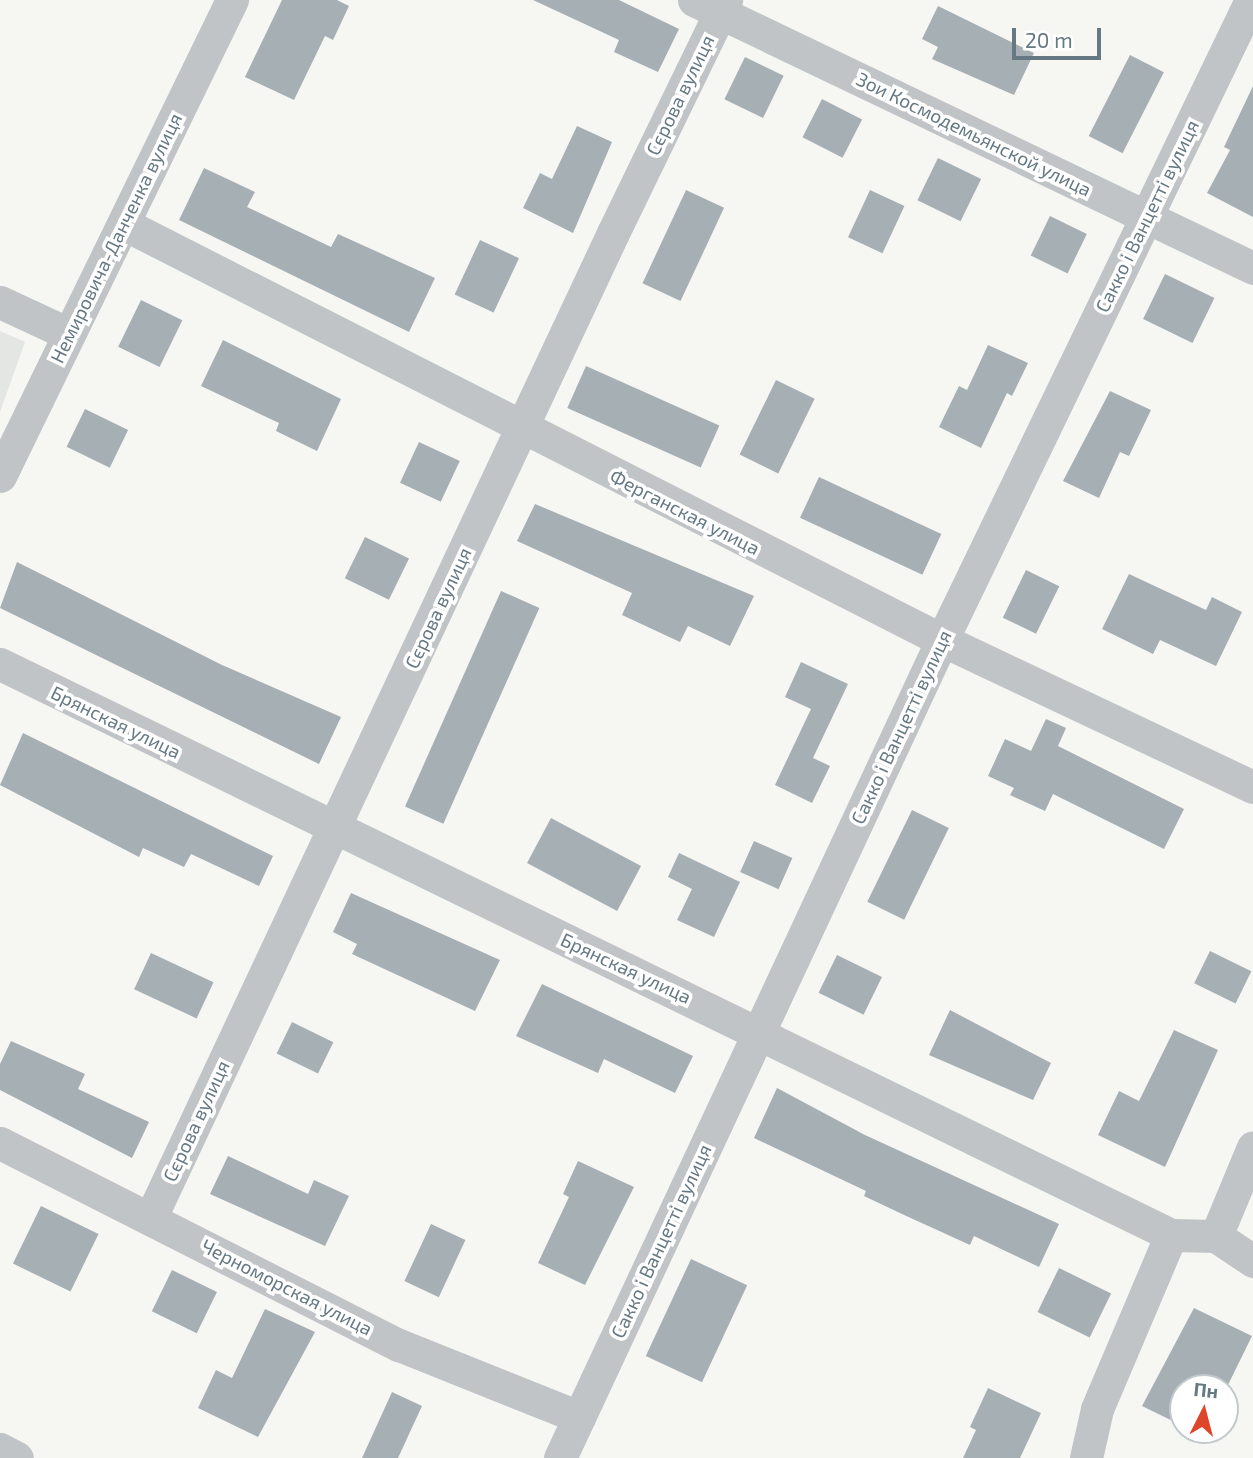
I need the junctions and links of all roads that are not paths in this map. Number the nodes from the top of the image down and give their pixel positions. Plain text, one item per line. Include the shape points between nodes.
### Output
1 (232, 0) edge
2 (1251, 0) edge
3 (714, 4) edge
4 (1146, 217) junction
5 (124, 224) junction
6 (1253, 268) edge
7 (0, 302) edge
8 (69, 334) junction
9 (521, 429) junction
10 (0, 476) edge
11 (942, 640) junction
12 (0, 664) edge
13 (1253, 787) edge
14 (333, 830) junction
15 (760, 1031) junction
16 (0, 1143) edge
17 (1253, 1147) edge
18 (151, 1217) junction
19 (1171, 1235) junction
20 (1216, 1236) junction
21 (1253, 1261) edge
22 (579, 1417) junction
23 (0, 1449) edge
24 (17, 1458) edge
25 (560, 1458) edge
26 (1086, 1458) edge

1 - 5 street, Немировича-Данченка вулиця
2 - 4 street, Сакко і Ванцетті вулиця
3 - 4 street, Зои Космодемьянской улица
3 - 9 street, Сєрова вулиця
4 - 6 street, Зои Космодемьянской улица
4 - 11 street, Сакко і Ванцетті вулиця
5 - 8 street, Немировича-Данченка вулиця
5 - 9 street, Ферганская улица
7 - 8 street
8 - 10 street, Немировича-Данченка вулиця
9 - 11 street, Ферганская улица
9 - 14 street, Сєрова вулиця
11 - 13 street, Ферганская улица
11 - 15 street, Сакко і Ванцетті вулиця
12 - 14 street, Брянская улица
14 - 15 street, Брянская улица
14 - 18 street, Сєрова вулиця
15 - 19 street, Брянская улица
15 - 22 street, Сакко і Ванцетті вулиця
16 - 18 street, Черноморская улица
17 - 20 street
18 - 22 street, Черноморская улица via 399,1345
19 - 20 street, Брянская улица
19 - 26 street via 1097,1409
20 - 21 street
22 - 25 street, Сакко і Ванцетті вулиця
23 - 24 street

